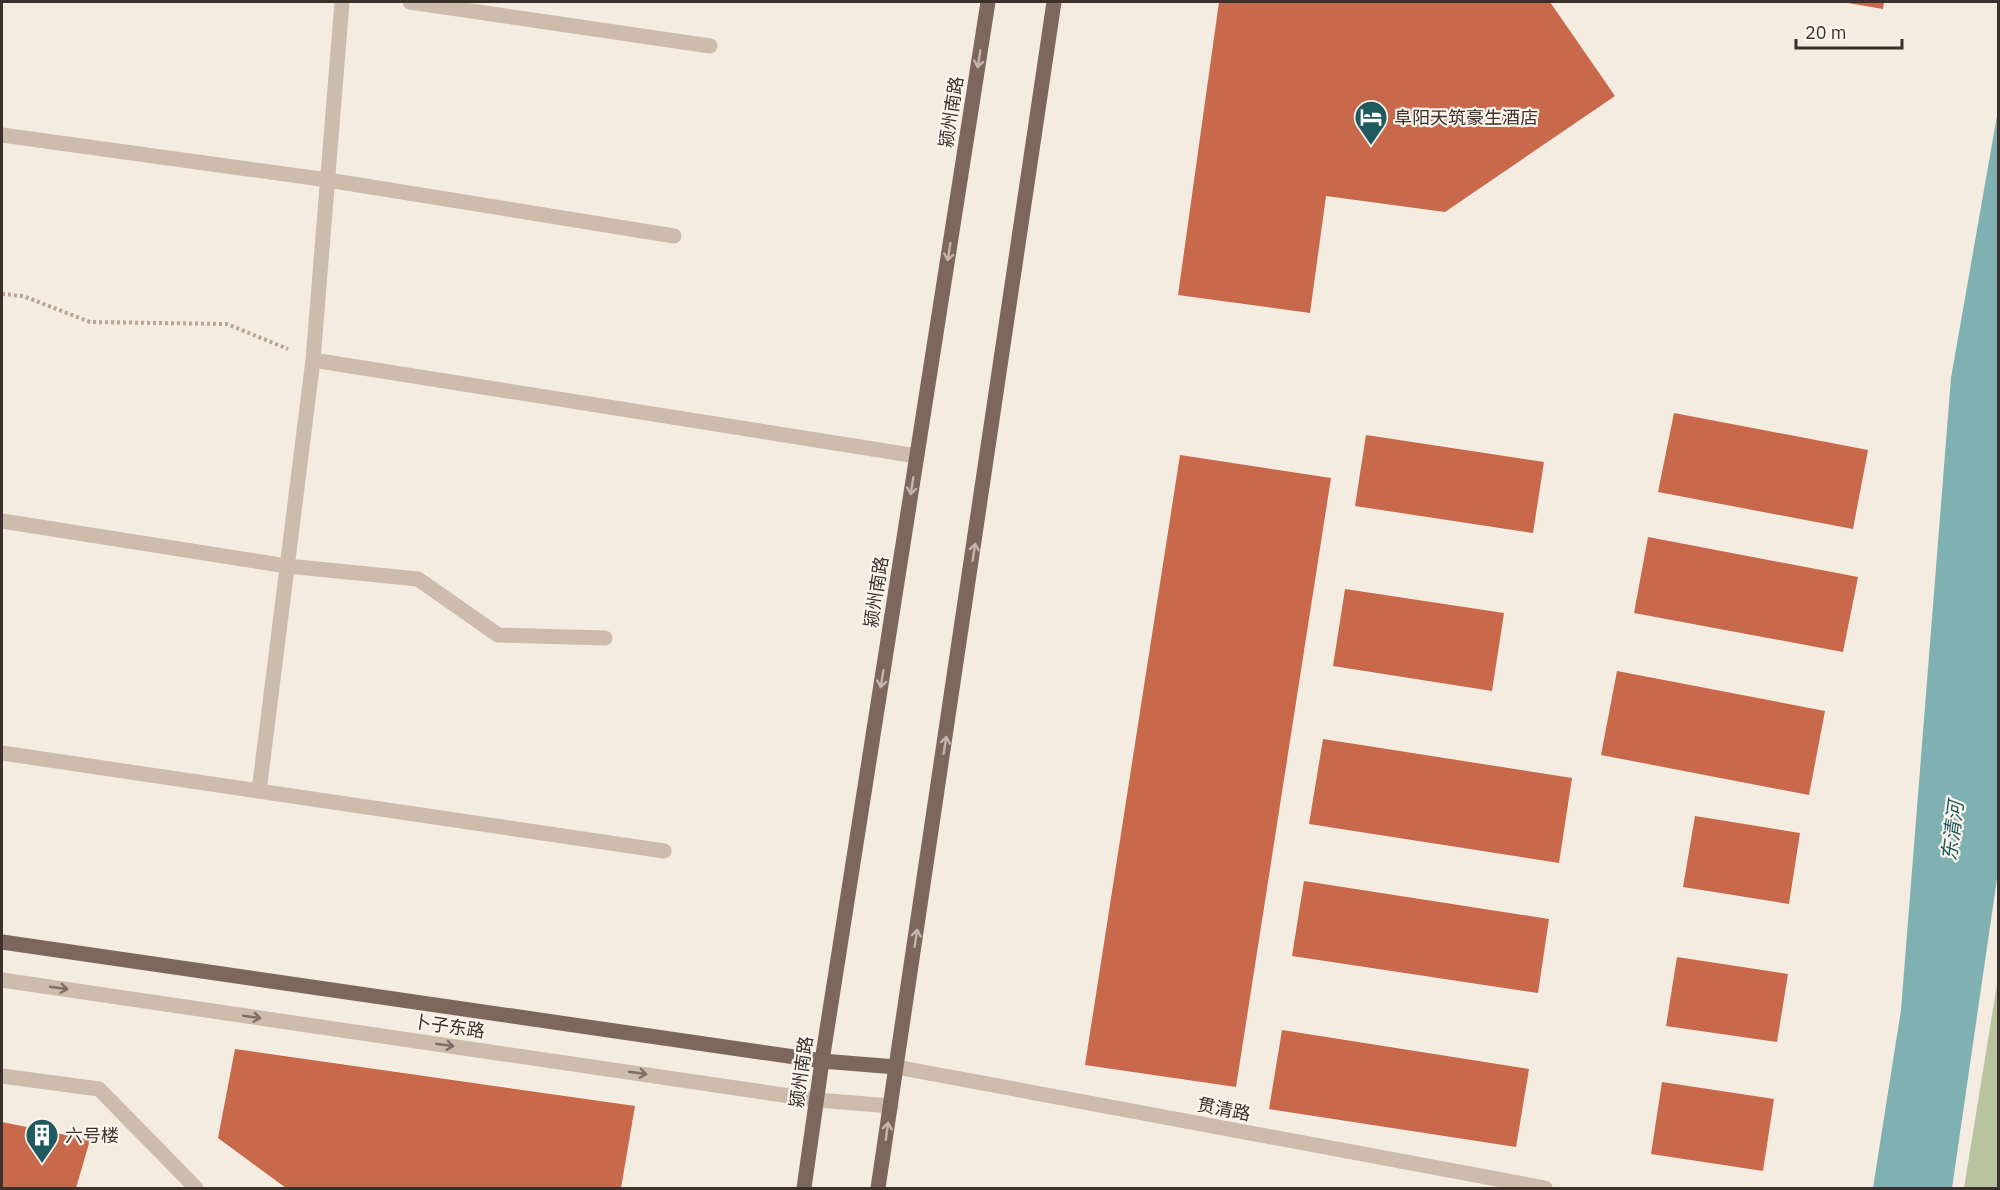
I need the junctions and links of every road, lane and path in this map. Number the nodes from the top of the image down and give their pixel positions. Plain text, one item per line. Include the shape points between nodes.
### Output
1 (342, 2) edge
2 (410, 2) edge
3 (988, 2) edge
4 (1054, 2) edge
5 (710, 46) dead end
6 (2, 135) edge
7 (328, 180) junction
8 (674, 236) dead end
9 (2, 294) edge
10 (313, 360) junction
11 (917, 456) junction
12 (2, 521) edge
13 (287, 566) junction
14 (605, 638) dead end
15 (2, 753) edge
16 (259, 791) junction
17 (664, 851) dead end
18 (2, 942) edge
19 (2, 980) edge
20 (822, 1061) junction
21 (896, 1067) junction
22 (2, 1076) edge
23 (817, 1100) junction
24 (891, 1106) junction
25 (196, 1188) edge
26 (804, 1188) edge
27 (878, 1188) edge
28 (1545, 1188) edge

1 - 7 street
2 - 5 street
3 -> 11 main road, 颍州南路
21 -> 4 main road
6 - 7 street
7 - 8 street
7 - 10 street
9 - 10 path via 23,296 90,322 227,324
10 - 11 street
10 - 13 street
11 -> 20 main road, 颍州南路
12 - 13 street
13 - 14 street via 418,579 498,635
13 - 16 street
15 - 16 street
16 - 17 street
18 - 20 main road
19 -> 23 street, 卜子东路
20 - 21 main road
20 - 23 main road, 颍州南路
21 - 24 main road
21 - 28 street, 贯清路
22 - 25 street via 99,1089
23 - 24 street, 卜子东路
23 - 26 main road, 颍州南路
27 -> 24 main road

